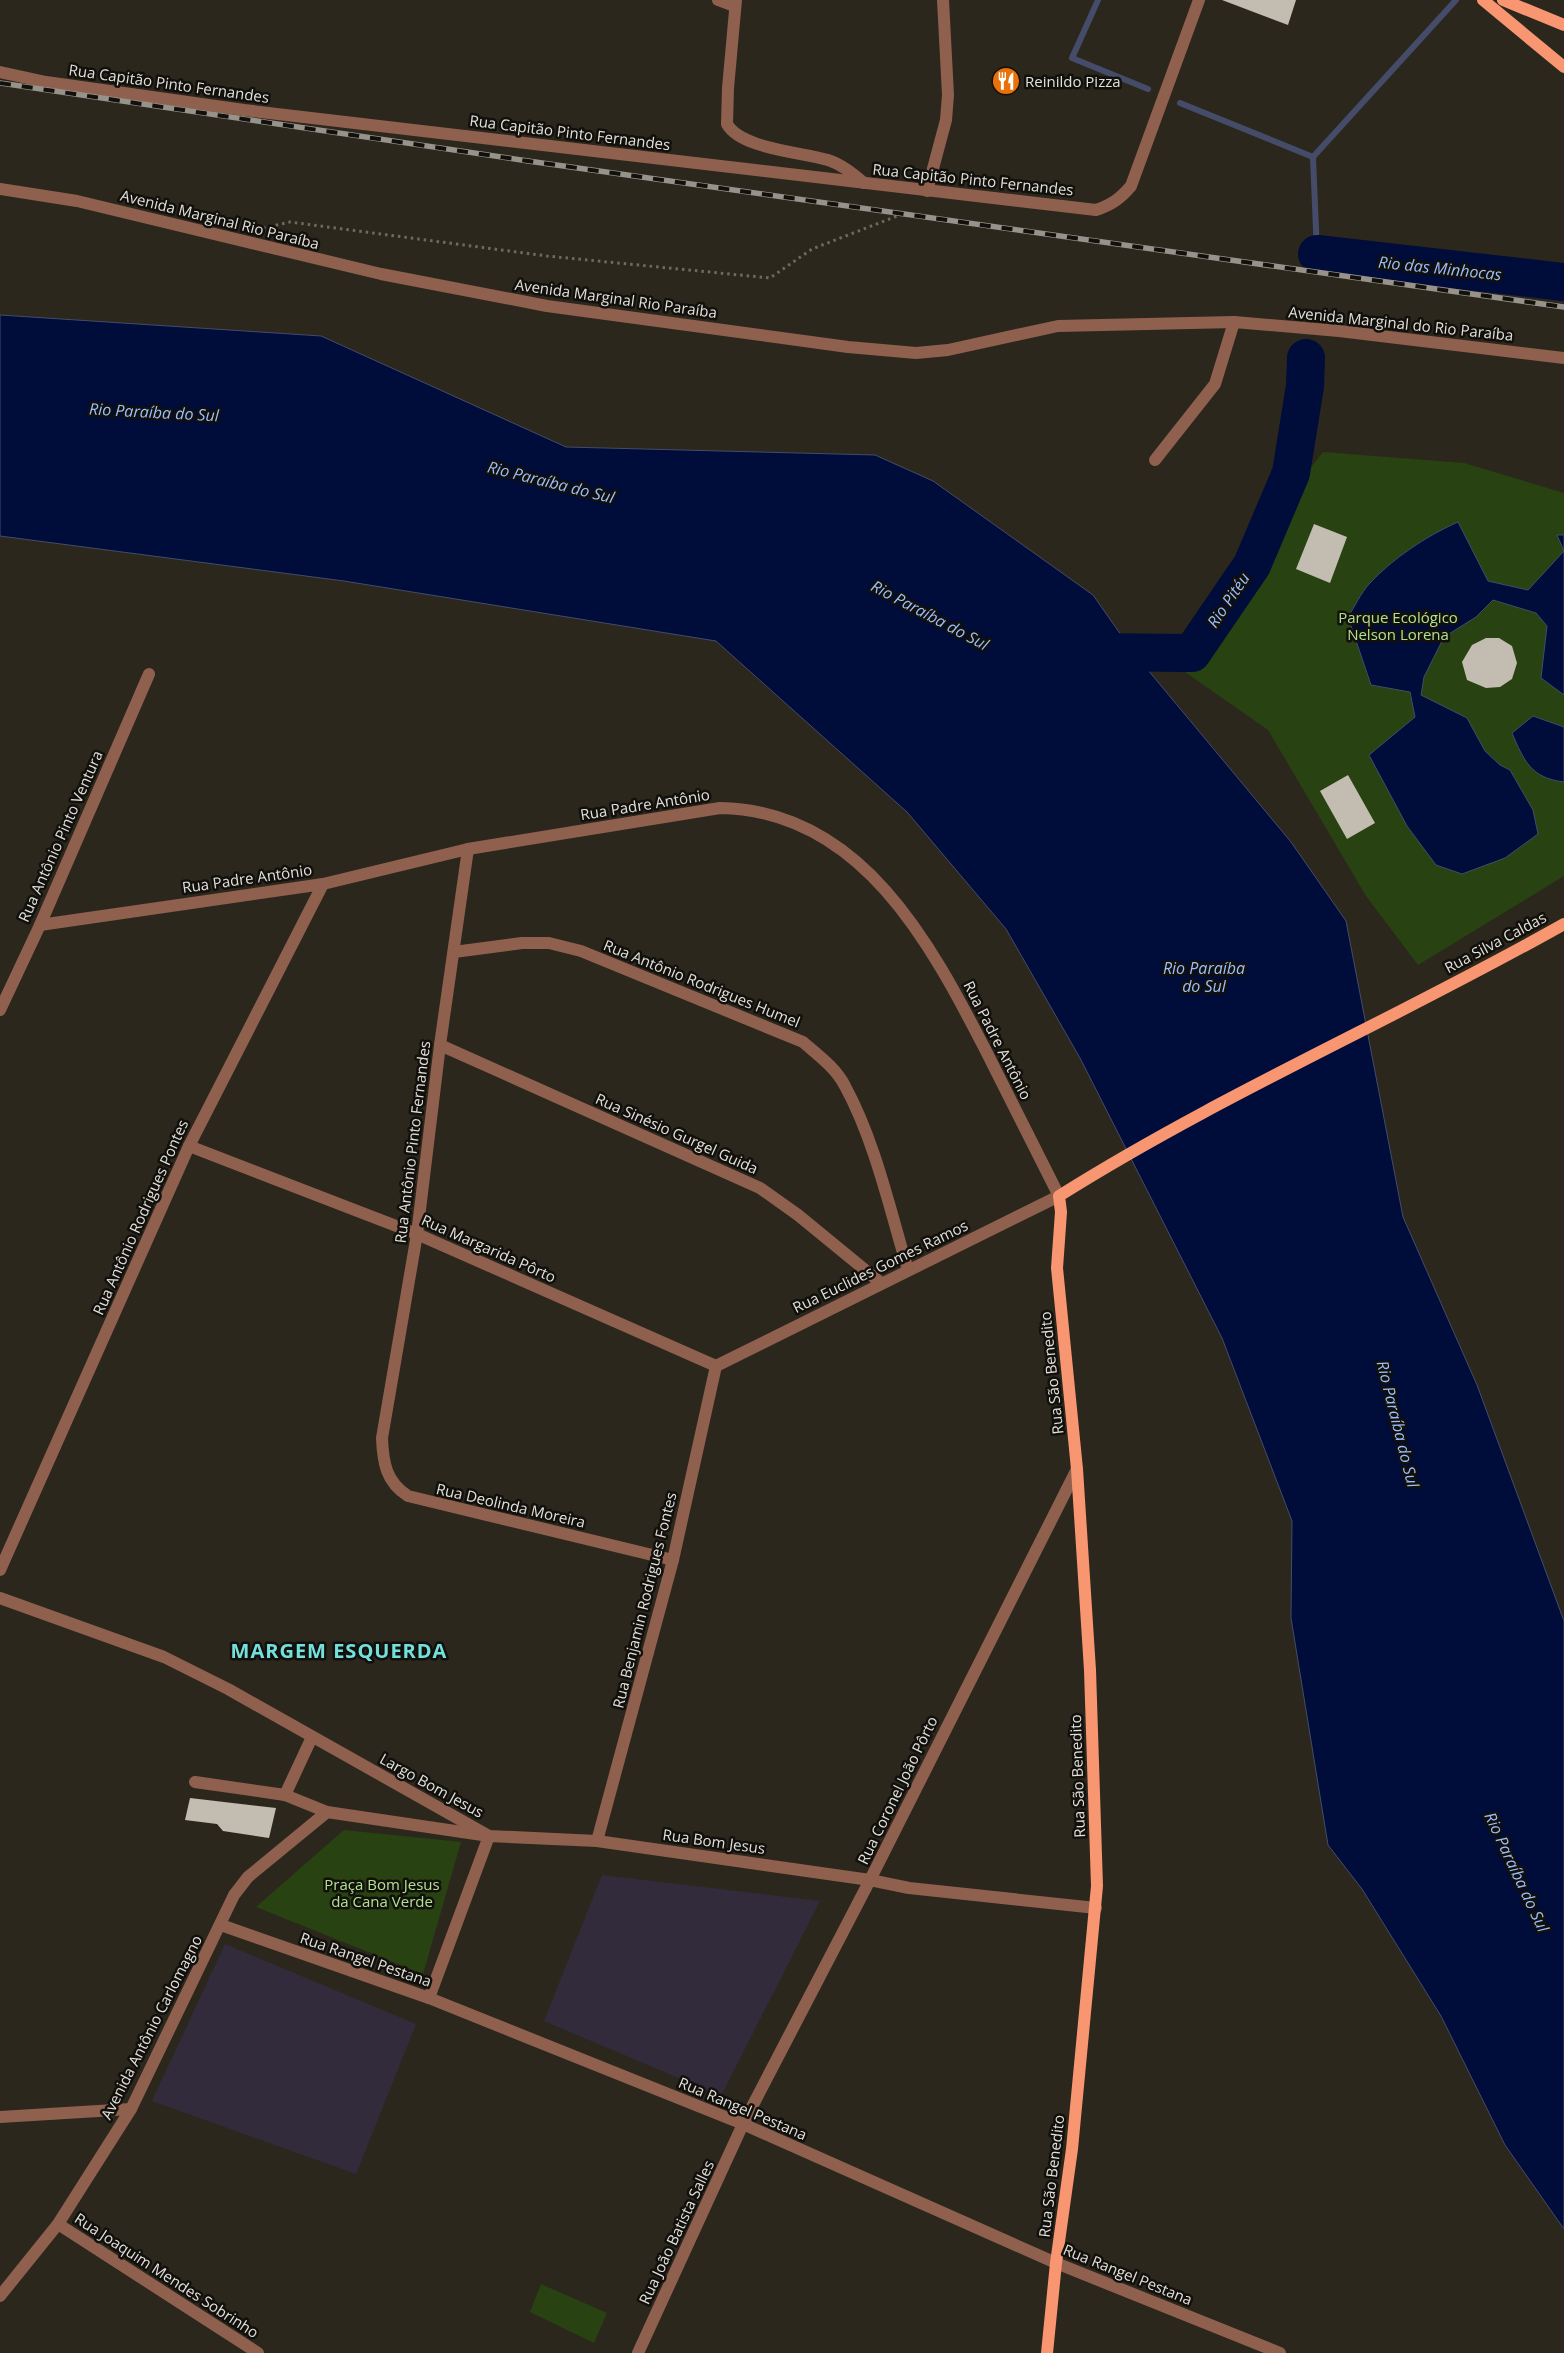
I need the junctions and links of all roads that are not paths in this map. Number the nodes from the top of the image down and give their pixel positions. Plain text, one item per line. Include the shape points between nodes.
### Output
1 (718, 0) edge
2 (943, 0) edge
3 (1199, 0) edge
4 (1483, 0) edge
5 (1503, 0) edge
6 (735, 3) edge
7 (1564, 25) edge
8 (1564, 68) edge
9 (0, 72) edge
10 (864, 183) junction
11 (0, 190) edge
12 (928, 191) junction
13 (1234, 322) junction
14 (1564, 358) edge
15 (1156, 460) dead end
16 (148, 674) dead end
17 (468, 849) junction
18 (323, 884) junction
19 (1564, 924) edge
20 (40, 925) junction
21 (454, 952) junction
22 (0, 1010) edge
23 (440, 1045) junction
24 (189, 1146) junction
25 (1059, 1196) junction
26 (417, 1234) junction
27 (908, 1270) junction
28 (881, 1283) junction
29 (716, 1366) junction
30 (382, 1438) joint
31 (1077, 1469) junction
32 (673, 1560) junction
33 (0, 1570) edge
34 (0, 1598) edge
35 (312, 1737) junction
36 (195, 1782) dead end
37 (285, 1795) junction
38 (327, 1812) junction
39 (489, 1836) junction
40 (598, 1841) junction
41 (870, 1880) junction
42 (1096, 1908) junction
43 (221, 1925) junction
44 (429, 1998) junction
45 (131, 2109) junction
46 (0, 2117) edge
47 (743, 2124) junction
48 (58, 2224) junction
49 (1056, 2263) junction
50 (0, 2296) edge
51 (258, 2353) edge
52 (638, 2353) edge
53 (1047, 2353) edge
54 (1280, 2353) edge

1 - 6 street
2 - 12 street via 948,95 946,120
3 - 12 street, Rua Capitão Pinto Fernandes via 1131,186 1115,202 1096,210
4 - 8 main road
5 - 7 main road
6 - 10 street via 727,124 737,135 757,144 830,160
9 - 10 street, Rua Capitão Pinto Fernandes via 46,82 244,110
10 - 12 street, Rua Capitão Pinto Fernandes
11 - 13 street, Avenida Marginal Rio Paraíba via 77,201 381,274 537,304 848,347 916,353 948,350 1058,326
13 - 14 street, Avenida Marginal do Rio Paraíba
13 - 15 street via 1216,384
16 - 20 street, Rua Antônio Pinto Ventura
17 - 18 street, Rua Padre Antônio
17 - 21 street, Rua Antônio Pinto Fernandes
17 - 25 street, Rua Padre Antônio via 720,808 748,808 783,818 829,841 880,882 948,977
18 - 20 street, Rua Padre Antônio
18 - 24 street, Rua Antônio Rodrigues Pontes
19 - 25 main road, Rua Silva Caldas via 1120,1158
20 - 22 street, Rua Antônio Pinto Ventura
21 - 23 street, Rua Antônio Pinto Fernandes
21 - 27 street, Rua Antônio Rodrigues Humel via 522,943 549,943 581,950 803,1042 829,1064 845,1085 866,1136
23 - 26 street, Rua Antônio Pinto Fernandes
23 - 28 street, Rua Sinésio Gurgel Guida via 760,1188
24 - 26 street, Rua Margarida Pôrto
24 - 33 street, Rua Antônio Rodrigues Pontes
25 - 27 street, Rua Euclides Gomes Ramos
25 - 31 main road, Rua São Benedito via 1057,1268
26 - 29 street, Rua Margarida Pôrto
26 - 30 street, Rua Antônio Pinto Fernandes
27 - 28 street, Rua Euclides Gomes Ramos
28 - 29 street, Rua Euclides Gomes Ramos
29 - 32 street, Rua Benjamin Rodrigues Fontes
30 - 32 street, Rua Deolinda Moreira via 387,1474 396,1489 408,1496
31 - 41 street, Rua Coronel João Pôrto
31 - 42 main road, Rua São Benedito via 1090,1670
32 - 40 street, Rua Benjamin Rodrigues Fontes
34 - 35 street, Largo Bom Jesus via 164,1657
35 - 37 street
35 - 39 street, Largo Bom Jesus
36 - 37 street
37 - 38 street
38 - 39 street, Rua Bom Jesus
38 - 43 street, Avenida Antônio Carlomagno via 248,1877 234,1895
39 - 40 street, Rua Bom Jesus
39 - 44 street, Largo Bom Jesus
40 - 41 street, Rua Bom Jesus
41 - 42 street, Rua Bom Jesus via 909,1888
41 - 47 street, Rua Coronel João Pôrto
42 - 49 main road, Rua São Benedito via 1072,2149
43 - 44 street, Rua Rangel Pestana
43 - 45 street, Avenida Antônio Carlomagno
44 - 47 street, Rua Rangel Pestana
45 - 46 street
45 - 48 street, Avenida Antônio Carlomagno
47 - 49 street, Rua Rangel Pestana
47 - 52 street, Rua João Batista Salles
48 - 50 street, Avenida Antônio Carlomagno
48 - 51 street, Rua Joaquim Mendes Sobrinho
49 - 53 main road, Rua São Benedito
49 - 54 street, Rua Rangel Pestana

